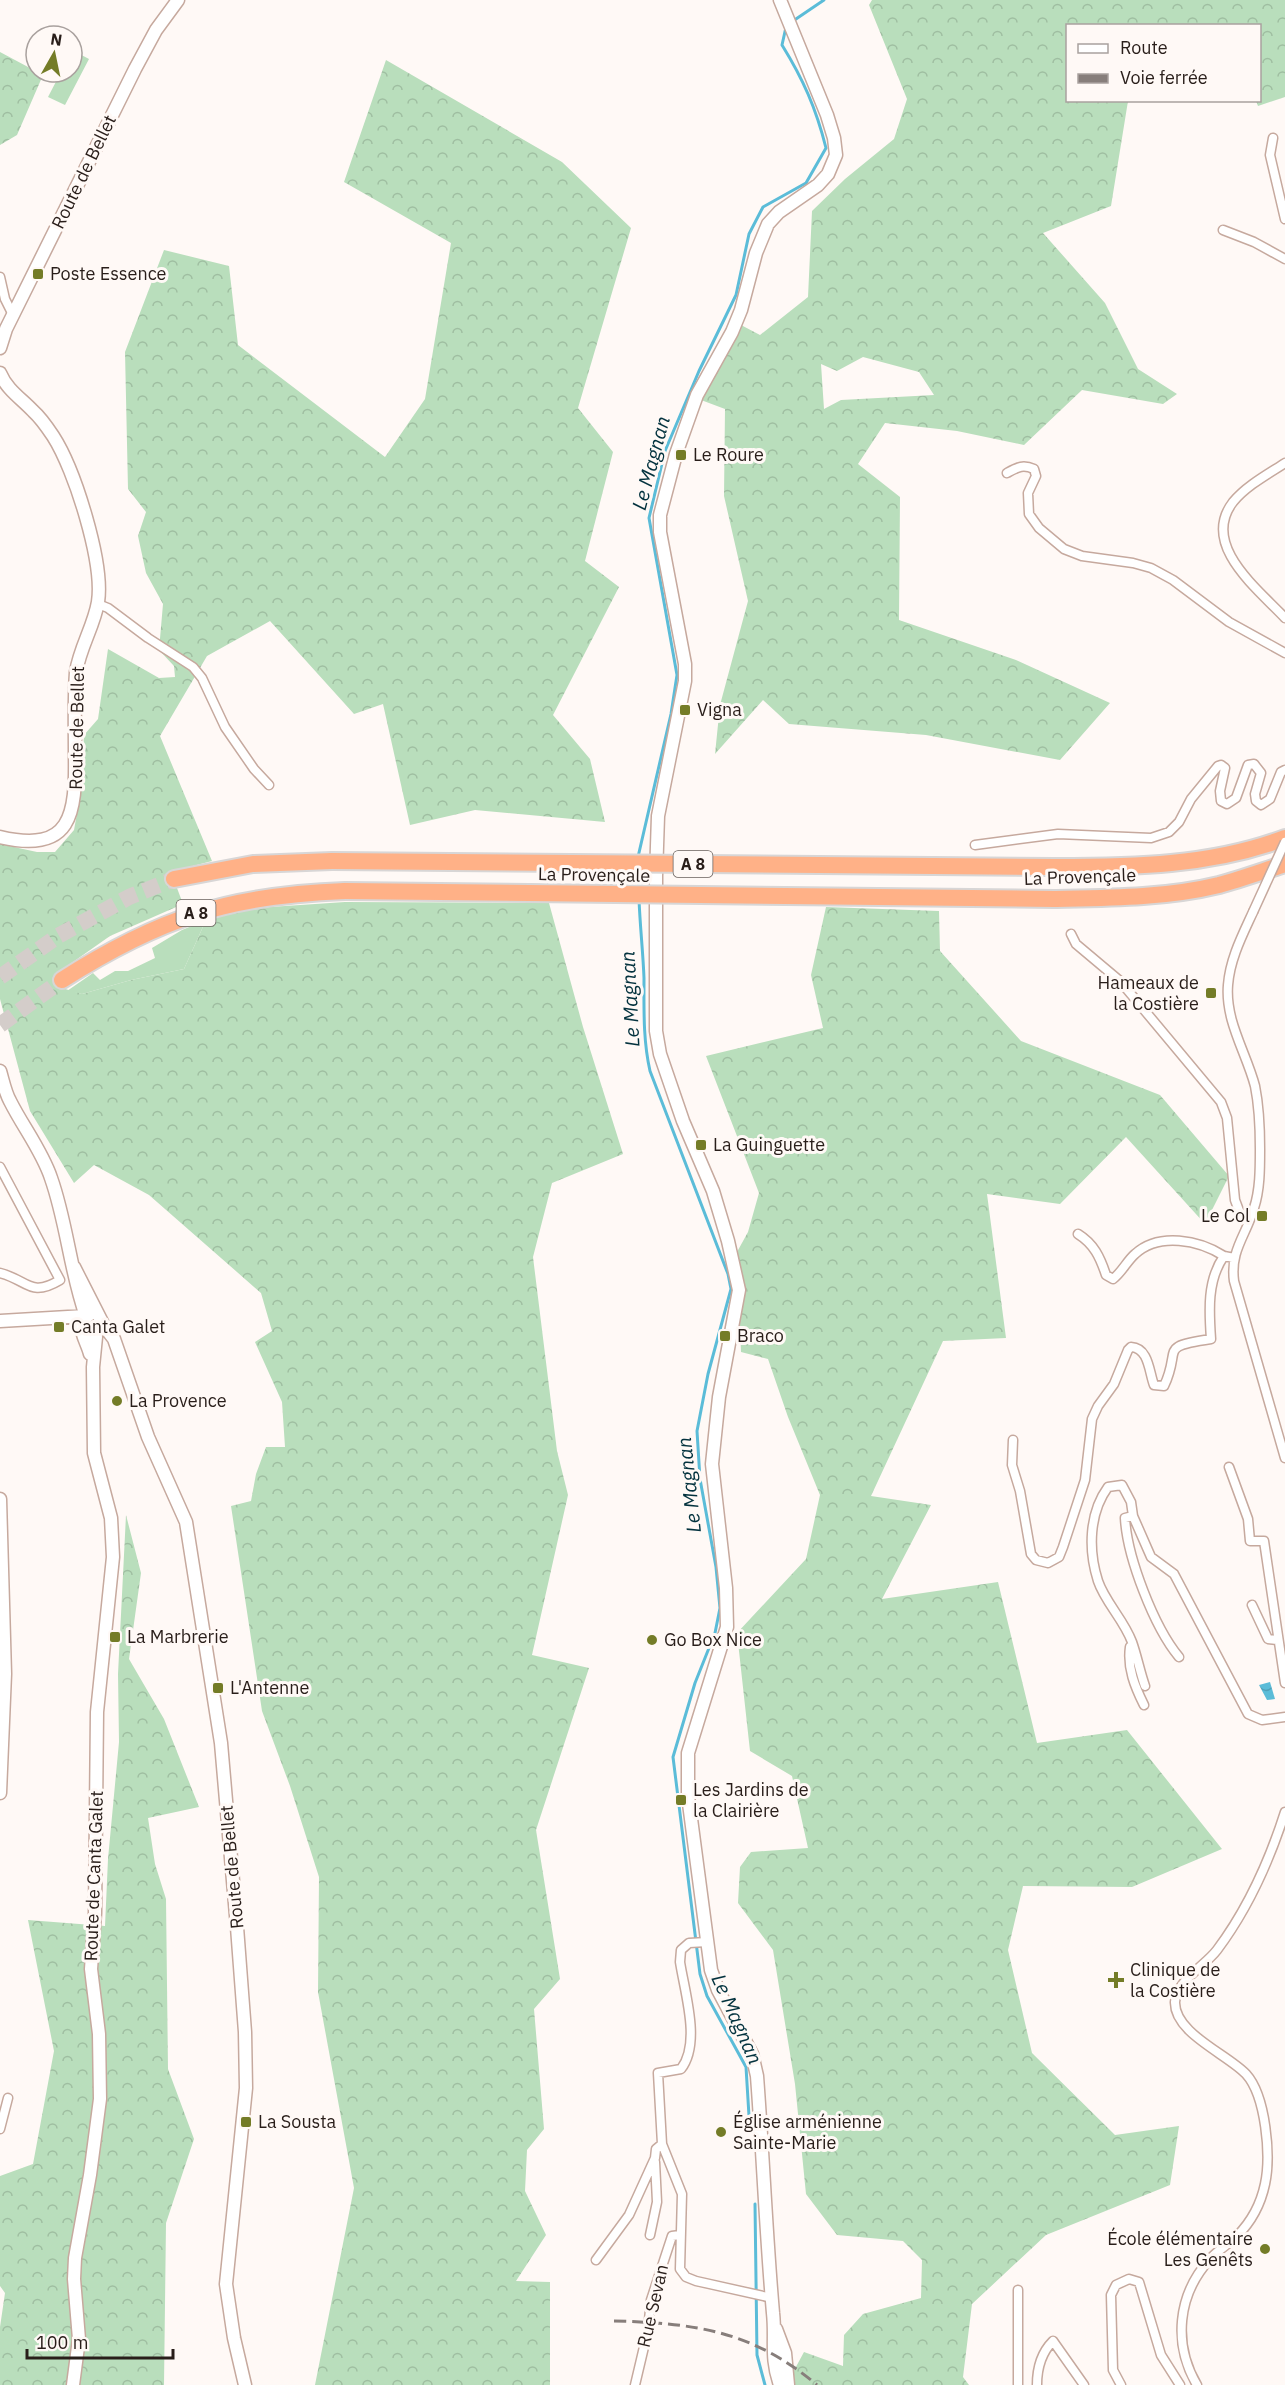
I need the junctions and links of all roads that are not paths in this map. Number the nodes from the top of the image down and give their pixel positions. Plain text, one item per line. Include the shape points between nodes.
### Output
1 (178, 0) edge
2 (782, 5) edge
3 (1273, 138) dead end
4 (1285, 219) edge
5 (1223, 230) dead end
6 (1285, 259) edge
7 (0, 277) edge
8 (13, 315) junction
9 (0, 348) edge
10 (0, 374) edge
11 (1285, 463) edge
12 (1007, 473) dead end
13 (98, 604) junction
14 (1285, 618) edge
15 (1285, 653) edge
16 (1285, 770) edge
17 (269, 785) dead end
18 (0, 837) edge
19 (1285, 840) edge
20 (975, 845) dead end
21 (1285, 864) edge
22 (174, 879) tunnel mouth
23 (1071, 934) dead end
24 (62, 980) tunnel mouth
25 (0, 1071) edge
26 (0, 1167) edge
27 (1249, 1221) junction
28 (1078, 1234) dead end
29 (1224, 1256) junction
30 (1234, 1258) junction
31 (74, 1267) junction
32 (0, 1273) edge
33 (60, 1280) junction
34 (77, 1291) junction
35 (66, 1316) junction
36 (40, 1320) junction
37 (0, 1321) edge
38 (92, 1326) junction
39 (1013, 1440) dead end
40 (1285, 1458) edge
41 (1229, 1467) dead end
42 (0, 1498) edge
43 (1133, 1516) junction
44 (1252, 1605) dead end
45 (1277, 1640) junction
46 (1132, 1641) junction
47 (1179, 1657) dead end
48 (3, 1673) edge
49 (1285, 1683) edge
50 (1145, 1686) dead end
51 (1144, 1705) dead end
52 (1285, 1717) edge
53 (0, 1793) edge
54 (1285, 1812) edge
55 (703, 1942) junction
56 (8, 2098) dead end
57 (0, 2129) edge
58 (662, 2144) junction
59 (655, 2158) junction
60 (650, 2235) dead end
61 (681, 2235) junction
62 (596, 2260) dead end
63 (1018, 2290) dead end
64 (767, 2298) junction
65 (775, 2325) junction
66 (73, 2385) edge
67 (244, 2385) edge
68 (635, 2385) edge
69 (780, 2385) edge
70 (788, 2385) edge
71 (1018, 2385) edge
72 (1037, 2385) edge
73 (1084, 2385) edge
74 (1121, 2385) edge
75 (1180, 2385) edge
76 (1197, 2385) edge

1 - 8 street, Route de Bellet via 144,52
2 - 55 street via 834,138 834,161 818,185 779,212 761,238 732,332 690,411 660,515 685,681 658,816 656,1031 673,1093 713,1191 739,1290 718,1397 712,1464 727,1627 693,1732 687,1766
3 - 4 street via 1270,155
5 - 6 street
7 - 8 street
8 - 9 street, Route de Bellet
10 - 13 street, Route de Bellet via 44,424 70,467 96,558
11 - 14 street via 1233,503 1223,525 1225,545 1238,566
12 - 15 street via 1018,466 1034,469 1036,476 1028,493 1029,514 1064,549 1082,556 1152,568 1229,622
13 - 17 street via 193,667 225,727
13 - 18 street, Route de Bellet via 76,672 73,809 61,830 49,838 18,842
16 - 20 street via 1270,799 1261,805 1255,794 1261,773 1254,764 1248,765 1236,798 1227,804 1221,801 1220,791 1225,768 1218,766 1191,799 1179,822 1169,832 1151,838 1058,834
19 - 22 highway, La Provençale / A 8, bridge via 1181,862 1055,867 332,861 253,864
19 - 27 street, bridge via 1234,956 1228,987 1230,1015 1258,1103 1259,1182
21 - 24 highway, La Provençale / A 8, bridge via 1217,885 1103,898 345,891 263,897 211,908 154,928
23 - 27 street via 1076,944 1120,981 1221,1102 1227,1118 1235,1200 1241,1216
25 - 31 street via 9,1099 47,1166
26 - 33 street
27 - 30 street
28 - 29 street via 1098,1254 1106,1275 1113,1279 1134,1254 1148,1245 1166,1241 1201,1244
29 - 30 street
29 - 39 street via 1218,1264 1211,1293 1211,1339 1181,1343 1175,1348 1164,1386 1154,1385 1143,1352 1131,1347 1128,1350 1114,1384 1092,1419 1085,1480 1059,1557 1048,1563 1031,1554 1012,1465
30 - 40 street via 1234,1281
31 - 34 street
31 - 38 street
32 - 33 street via 45,1291
33 - 34 street
34 - 35 street via 76,1305
34 - 38 street
35 - 36 street
35 - 38 street
36 - 37 street
36 - 38 street
38 - 66 street, Route de Canta Galet via 94,1453 111,1518 113,1557 97,1712 91,1969 99,2034 100,2099 75,2258 79,2339
38 - 67 street, Route de Bellet via 114,1340 148,1437 186,1522 221,1743 246,2064 226,2284
41 - 45 street via 1248,1518 1250,1541 1264,1540
42 - 48 street
43 - 46 street via 1122,1485 1108,1487 1098,1500 1092,1546 1098,1581
43 - 47 street via 1125,1518 1126,1530 1141,1582 1168,1644
43 - 52 street via 1151,1557 1174,1574 1242,1707 1262,1720
44 - 45 street via 1268,1639
45 - 49 street
46 - 50 street
46 - 51 street via 1130,1667
48 - 53 street
54 - 76 street via 1268,1862 1220,1946 1186,1981 1176,1999 1178,2017 1190,2032 1232,2061 1250,2080 1260,2107 1268,2154 1264,2187 1253,2214 1236,2237 1204,2266 1186,2298 1182,2347
55 - 58 street via 689,1943 681,1950 692,2042 681,2069 658,2073
55 - 64 street via 713,1981 752,2054 757,2076
56 - 57 street
58 - 59 street
58 - 61 street via 682,2194
59 - 60 street via 657,2202
59 - 62 street via 629,2215
61 - 64 street via 680,2269 686,2277
61 - 68 street, Rue Sevan via 672,2236 656,2283
63 - 71 street
64 - 65 street
65 - 69 street via 772,2355
65 - 70 street via 785,2353
72 - 73 street via 1045,2349 1053,2341
74 - 75 street via 1113,2370 1111,2295 1116,2285 1129,2279 1139,2282 1161,2355

